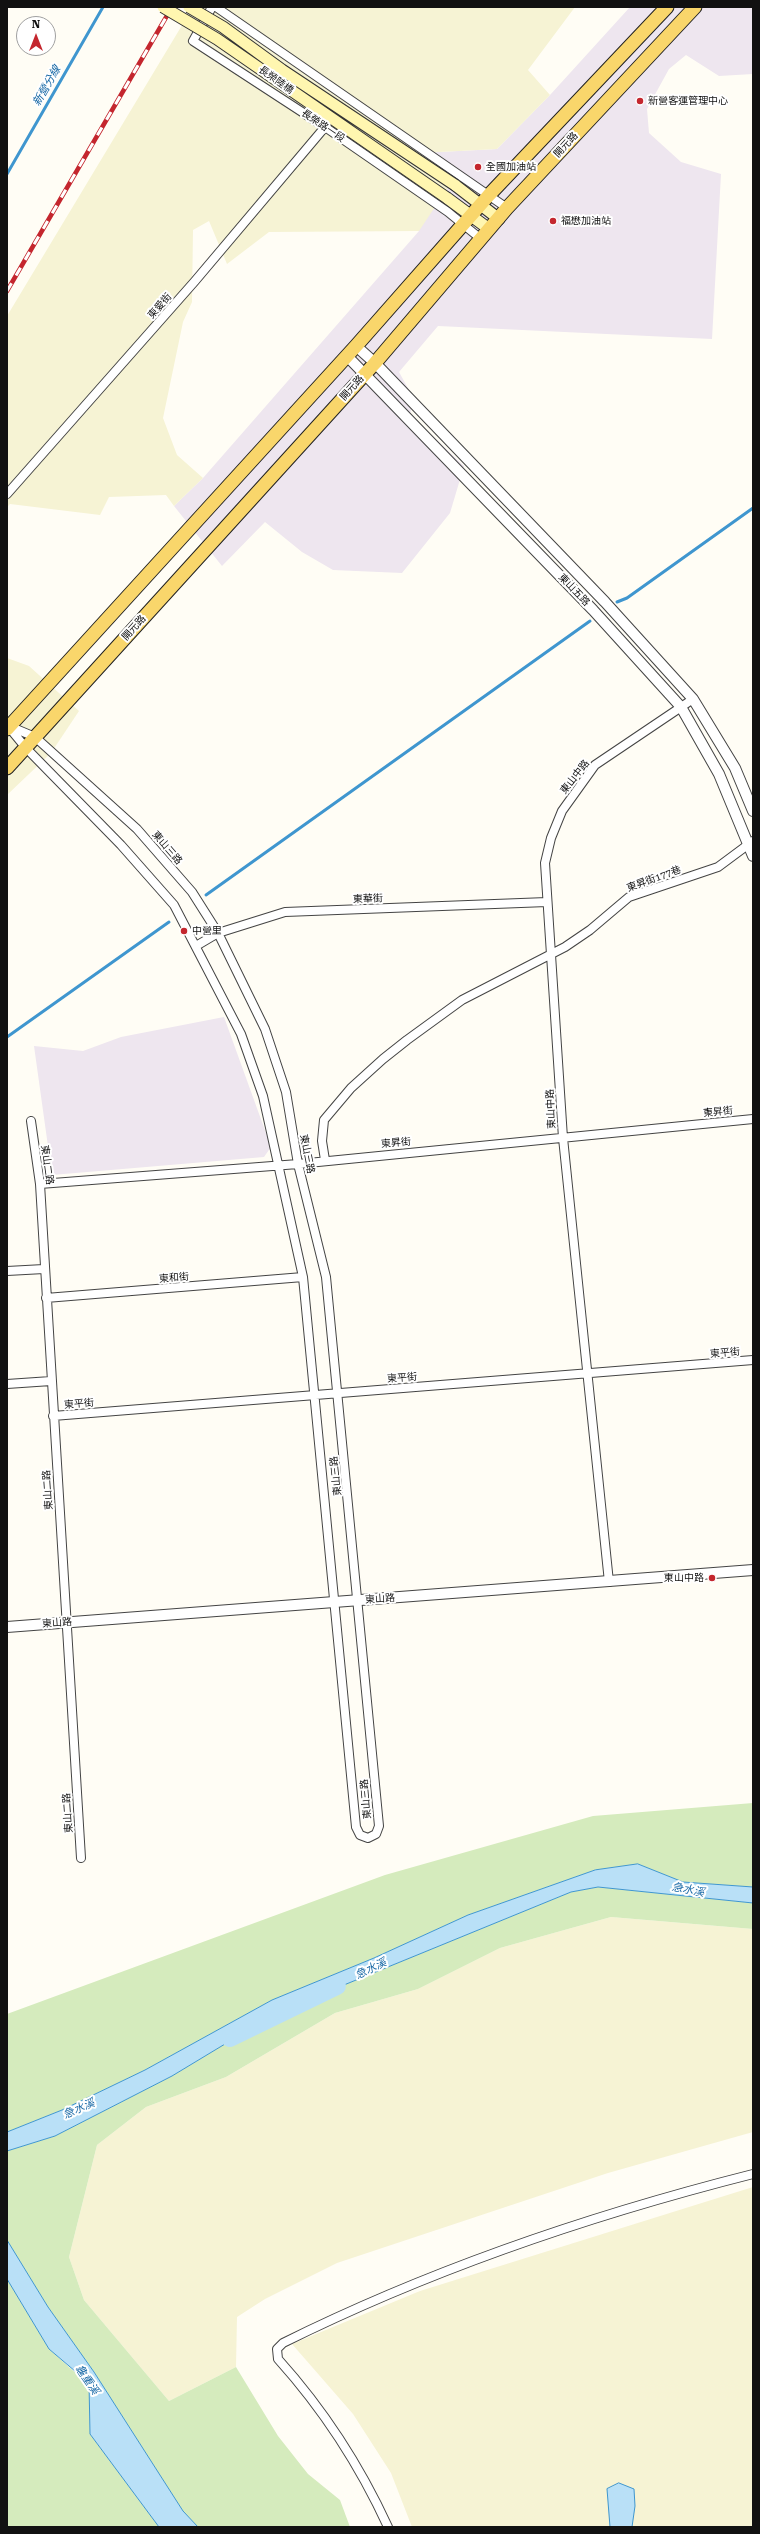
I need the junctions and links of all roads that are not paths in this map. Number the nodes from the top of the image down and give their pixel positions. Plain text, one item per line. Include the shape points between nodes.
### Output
1 (163, 7) edge
2 (189, 7) edge
3 (212, 7) edge
4 (216, 7) edge
5 (667, 7) edge
6 (695, 7) edge
7 (325, 127) junction
8 (447, 198) joint
9 (485, 200) junction
10 (507, 208) junction
11 (498, 219) junction
12 (468, 220) junction
13 (485, 234) junction
14 (356, 346) junction
15 (347, 356) junction
16 (375, 363) junction
17 (364, 374) junction
18 (7, 494) edge
19 (693, 699) junction
20 (681, 707) junction
21 (8, 727) edge
22 (35, 737) junction
23 (26, 748) junction
24 (7, 768) edge
25 (753, 811) edge
26 (751, 843) edge
27 (753, 856) edge
28 (547, 902) junction
29 (218, 933) junction
30 (196, 946) junction
31 (551, 954) junction
32 (753, 1119) edge
33 (31, 1121) dead end
34 (563, 1138) junction
35 (325, 1160) junction
36 (278, 1164) junction
37 (298, 1164) junction
38 (40, 1184) junction
39 (44, 1269) junction
40 (7, 1271) edge
41 (303, 1277) junction
42 (46, 1298) junction
43 (753, 1360) edge
44 (588, 1375) junction
45 (51, 1381) junction
46 (7, 1384) edge
47 (336, 1393) junction
48 (315, 1395) junction
49 (53, 1416) junction
50 (753, 1570) edge
51 (609, 1582) junction
52 (358, 1601) junction
53 (336, 1603) junction
54 (66, 1623) junction
55 (7, 1627) edge
56 (81, 1858) dead end
57 (753, 2174) edge
58 (388, 2527) edge

1 - 8 main road, 長榮陸橋, bridge via 217,38
2 - 9 main road, 長榮陸橋, bridge via 223,27 282,70 455,185
3 - 7 street, 長榮路一段 via 193,41
4 - 9 street
5 - 9 main road, 開元路
6 - 10 main road, 開元路
7 - 12 street, 長榮路一段
7 - 18 street, 東愛街 via 200,275
8 - 12 main road, 長榮路一段
9 - 10 street
9 - 11 main road
9 - 12 main road, 開元路
10 - 11 main road, 開元路
11 - 13 main road, 開元路
12 - 13 main road, 長榮路一段
12 - 14 main road, 開元路
13 - 16 main road, 開元路
14 - 15 main road, 開元路
14 - 16 street, 東山五路
15 - 17 street, 東山五路
15 - 21 main road, 開元路
16 - 17 main road, 開元路
16 - 19 street, 東山五路 via 605,602
17 - 20 street, 東山五路 via 594,610
17 - 22 main road, 開元路
19 - 20 street, 東山中路
19 - 25 street, 東山五路 via 736,768
20 - 26 street, 東山五路 via 719,774
20 - 28 street, 東山中路 via 595,765 578,787 562,812 551,838 545,863
21 - 22 street, 東山三路
21 - 23 street, 東山三路
22 - 23 main road, 開元路
22 - 29 street, 東山三路 via 137,829 192,892
23 - 24 main road, 開元路
23 - 30 street, 東山三路 via 121,845 174,905
26 - 27 street, 東山五路
26 - 31 street, 東昇街177巷 via 718,867 628,898 590,930
28 - 29 street, 東華街 via 285,912
28 - 31 street, 東山中路
29 - 30 street, 東華街
29 - 37 street, 東山三路 via 265,1029 286,1092
30 - 36 street, 東山三路 via 241,1034 263,1096
31 - 34 street, 東山中路
31 - 35 street, 東山三路 via 462,1000 383,1059 352,1088 324,1120 322,1141
32 - 34 street, 東昇街
33 - 38 street, 東山二路
34 - 35 street, 東昇街
34 - 44 street, 東山中路
35 - 37 street, 東昇街
36 - 37 street, 東昇街
36 - 38 street, 東昇街
36 - 41 street, 東山三路
37 - 47 street, 東山三路 via 326,1276
38 - 39 street, 東山二路
39 - 40 street
39 - 42 street, 東山二路
41 - 42 street, 東和街
41 - 48 street, 東山三路
42 - 45 street, 東山二路
43 - 44 street, 東平街
44 - 47 street, 東平街
44 - 51 street, 東山中路
45 - 46 street
45 - 49 street, 東山二路
47 - 48 street, 東平街
47 - 52 street, 東山三路
48 - 49 street, 東平街
48 - 53 street, 東山三路
49 - 54 street, 東山二路
50 - 51 street, 東山路
51 - 52 street, 東山路
52 - 53 street, 東山路
52 - 53 street, 東山三路 via 379,1826 376,1834 368,1838 360,1835 356,1827
53 - 54 street, 東山路
54 - 55 street, 東山路
54 - 56 street, 東山二路
57 - 58 street via 651,2202 516,2245 344,2314 283,2343 277,2349 278,2359 342,2441

